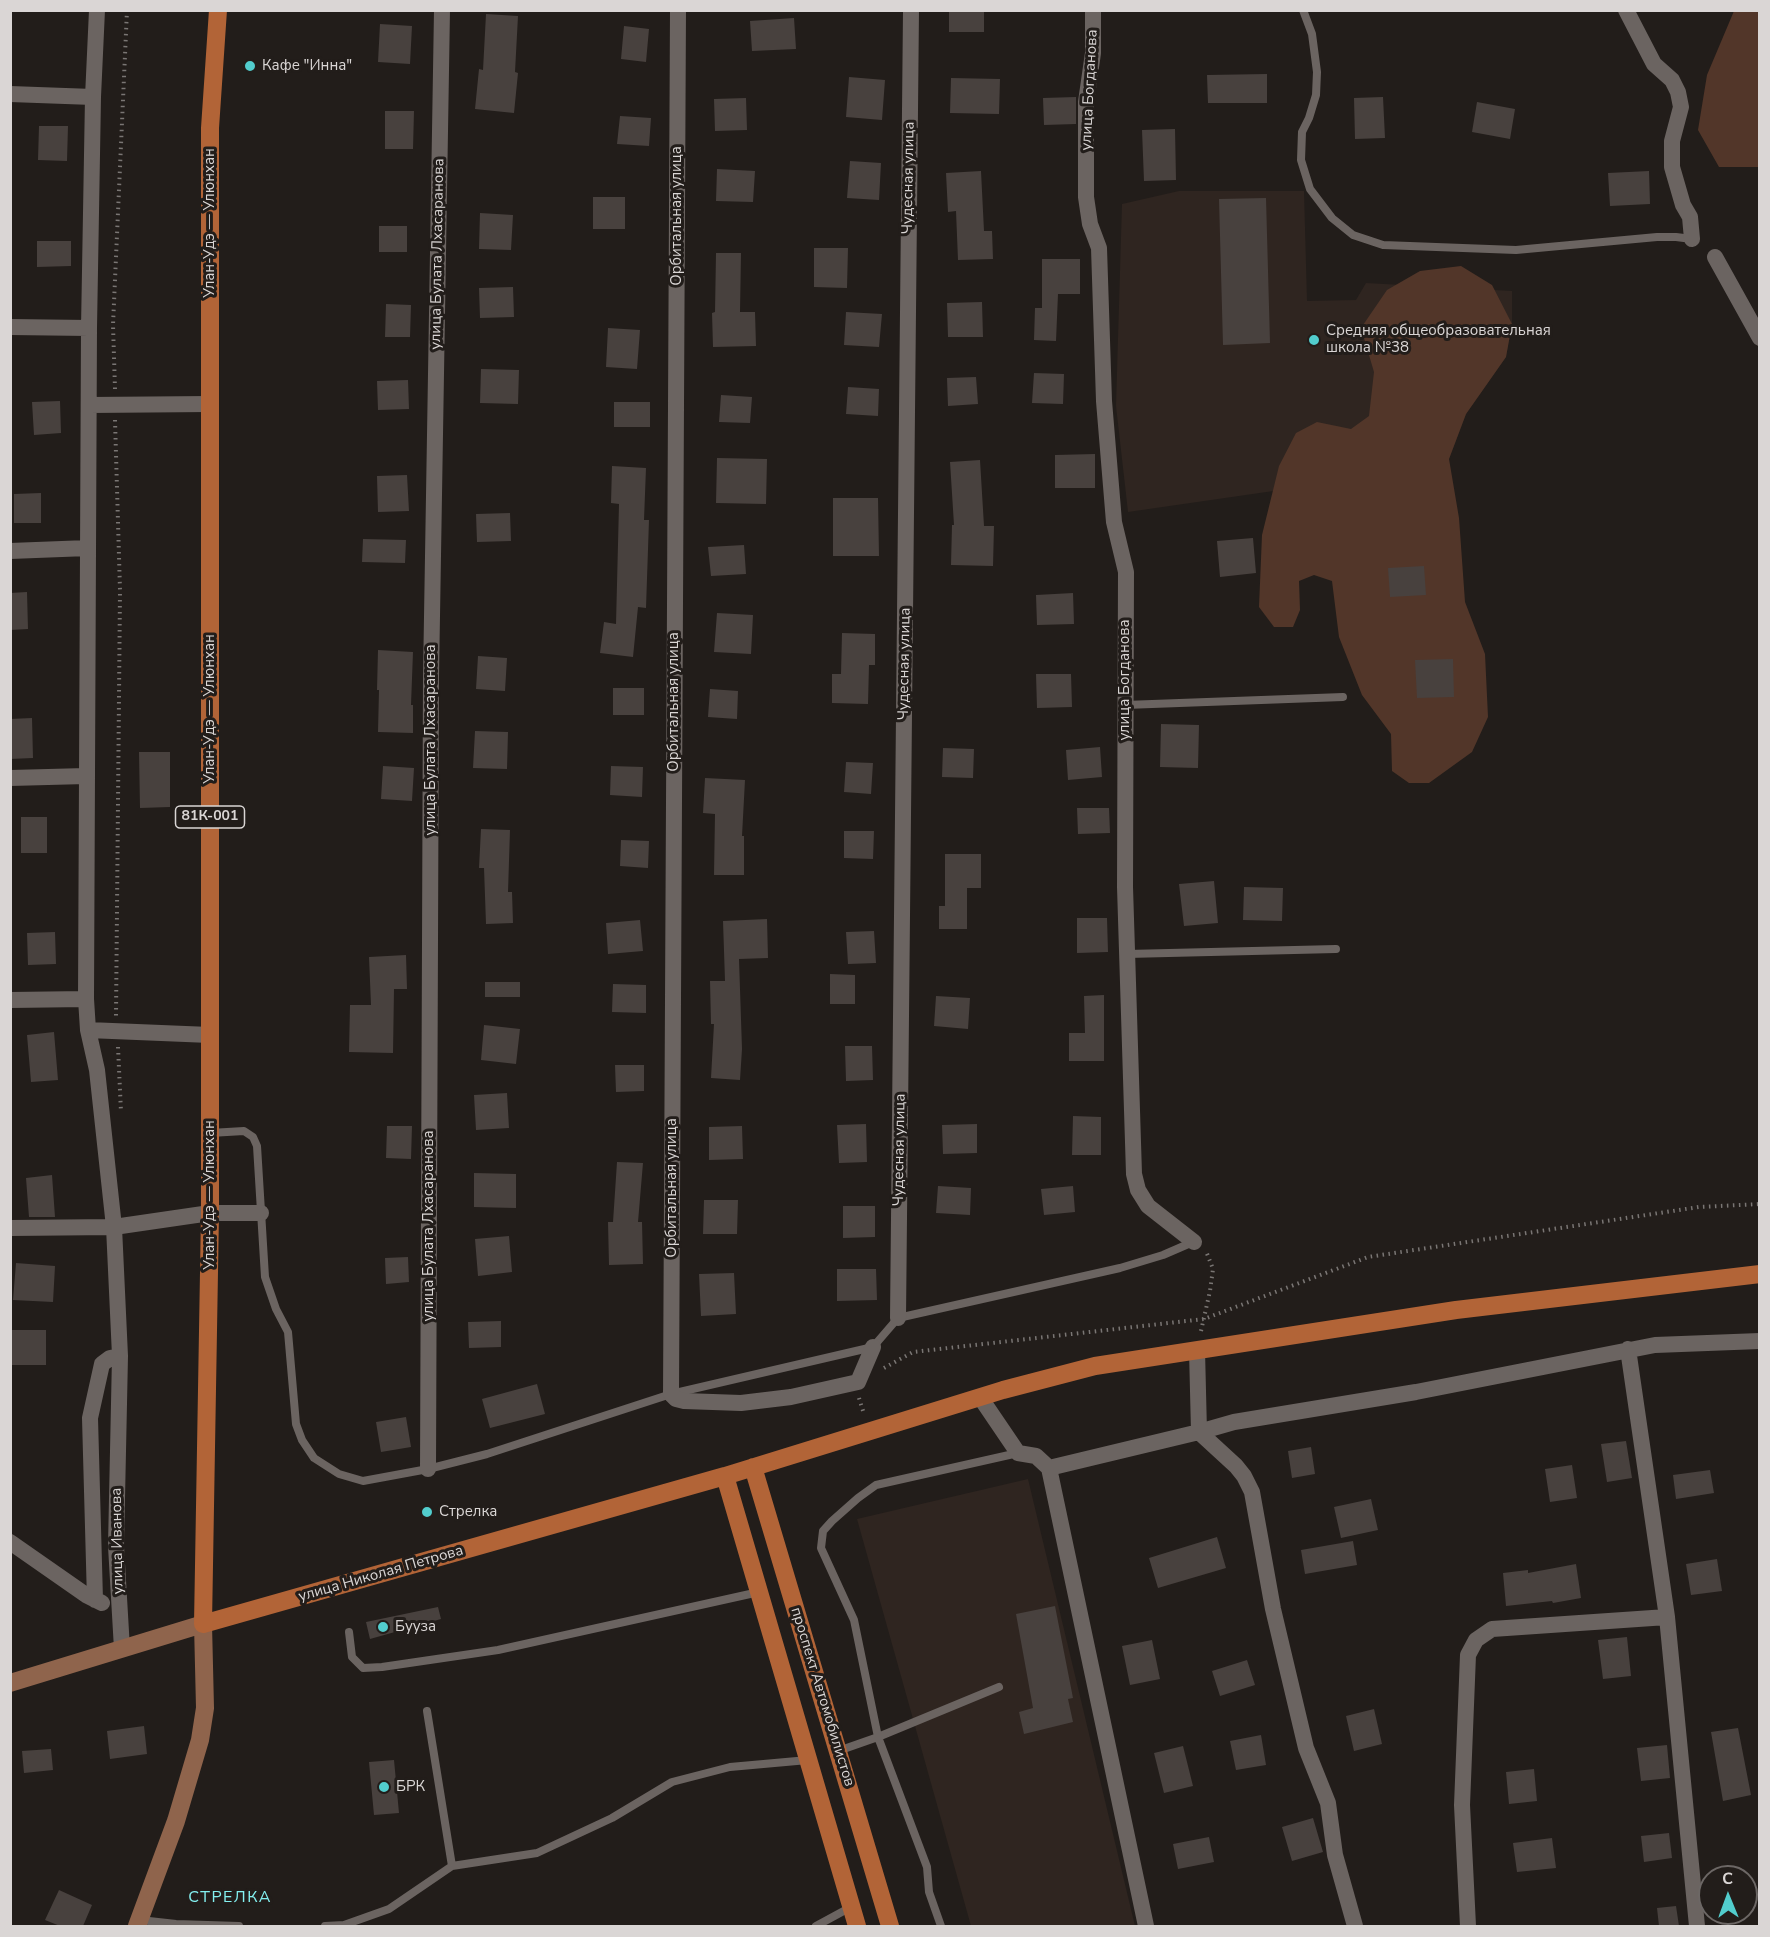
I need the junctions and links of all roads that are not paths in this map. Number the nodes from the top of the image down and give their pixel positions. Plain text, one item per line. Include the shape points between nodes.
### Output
1 (97, 10) edge
2 (218, 10) edge
3 (442, 10) edge
4 (678, 10) edge
5 (911, 10) edge
6 (1093, 10) edge
7 (1303, 10) edge
8 (1626, 10) edge
9 (10, 94) edge
10 (93, 98) junction
11 (1692, 239) joint
12 (1715, 257) dead end
13 (10, 327) edge
14 (89, 328) junction
15 (1760, 338) edge
16 (210, 404) junction
17 (89, 405) junction
18 (88, 548) junction
19 (10, 551) edge
20 (1343, 697) dead end
21 (1125, 705) junction
22 (86, 776) junction
23 (10, 778) edge
24 (1336, 949) dead end
25 (1127, 954) junction
26 (86, 999) junction
27 (10, 1000) edge
28 (88, 1030) junction
29 (210, 1035) junction
30 (210, 1133) junction
31 (210, 1213) junction
32 (261, 1213) junction
33 (114, 1227) junction
34 (10, 1228) edge
35 (1194, 1242) joint
36 (1760, 1274) edge
37 (898, 1318) junction
38 (1760, 1341) edge
39 (873, 1347) junction
40 (1628, 1349) junction
41 (1197, 1350) junction
42 (120, 1356) junction
43 (671, 1394) junction
44 (981, 1396) junction
45 (1199, 1432) junction
46 (1018, 1453) junction
47 (753, 1467) junction
48 (1049, 1468) junction
49 (428, 1469) junction
50 (725, 1476) junction
51 (10, 1542) edge
52 (759, 1592) junction
53 (95, 1600) junction
54 (120, 1608) junction
55 (1667, 1617) junction
56 (203, 1624) junction
57 (349, 1632) dead end
58 (122, 1649) junction
59 (10, 1683) edge
60 (999, 1687) dead end
61 (427, 1711) dead end
62 (878, 1737) junction
63 (838, 1751) junction
64 (808, 1760) junction
65 (452, 1866) junction
66 (851, 1906) junction
67 (138, 1923) edge
68 (175, 1925) edge
69 (239, 1926) edge
70 (325, 1926) edge
71 (816, 1926) edge
72 (857, 1926) edge
73 (891, 1926) edge
74 (941, 1926) edge
75 (1146, 1926) edge
76 (1355, 1926) edge
77 (1468, 1926) edge
78 (1697, 1926) edge

1 - 10 street, улица Иванова
2 - 16 main road, Улан-Удэ — Улюнхан / 81К-001 via 210,128
3 - 49 street, улица Булата Лхасаранова via 431,677
4 - 43 street, Орбитальная улица
5 - 37 street, Чудесная улица
6 - 21 street, улица Богданова via 1093,53 1086,102 1086,197 1098,248 1114,522 1126,572
7 - 11 lane via 1317,72 1316,95 1302,132 1301,159 1310,189 1332,218 1353,235 1383,246 1516,250 1657,237
8 - 11 street via 1654,64 1672,80 1678,92 1681,107 1672,141 1672,167 1690,217
9 - 10 street
10 - 14 street, улица Иванова
12 - 15 street
13 - 14 street
14 - 17 street, улица Иванова
16 - 17 street
16 - 29 main road, Улан-Удэ — Улюнхан / 81К-001
17 - 18 street, улица Иванова
18 - 19 street
18 - 22 street, улица Иванова
20 - 21 lane
21 - 25 street, улица Богданова
22 - 23 street
22 - 26 street, улица Иванова
24 - 25 lane
25 - 35 street, улица Богданова via 1134,1174 1148,1206
26 - 27 street
26 - 28 street, улица Иванова
28 - 29 street
28 - 33 street, улица Иванова via 97,1070
29 - 30 main road, Улан-Удэ — Улюнхан / 81К-001
30 - 31 main road, Улан-Удэ — Улюнхан / 81К-001
30 - 32 lane via 244,1131 253,1137 257,1146
31 - 32 street
31 - 33 street
31 - 56 main road, Улан-Удэ — Улюнхан / 81К-001
32 - 49 lane via 265,1277 288,1332 296,1424 302,1440 314,1458 339,1474 363,1481
33 - 34 street
33 - 42 street, улица Иванова
35 - 37 lane via 1120,1268
36 - 41 main road, улица Николая Петрова via 1456,1310
37 - 39 lane
38 - 40 street
39 - 43 lane
39 - 43 street via 858,1382 741,1403 684,1401
40 - 45 street via 1416,1392 1234,1422
40 - 55 street
41 - 44 main road, улица Николая Петрова via 1095,1366
41 - 45 street
42 - 53 street via 102,1364 90,1418
42 - 54 street, улица Иванова via 116,1546
43 - 49 lane via 487,1454
44 - 46 street
44 - 47 main road, улица Николая Петрова
45 - 48 street
45 - 76 street via 1236,1466 1252,1492 1272,1610 1306,1748 1328,1803 1335,1856
46 - 48 street via 1036,1456
46 - 62 lane via 876,1485 824,1531 821,1548 854,1620
47 - 50 main road, улица Николая Петрова
47 - 63 main road, проспект Автомобилистов
48 - 75 street
50 - 52 main road, проспект Автомобилистов
50 - 56 main road, улица Николая Петрова
51 - 53 street, улица Иванова
52 - 57 lane via 498,1650 382,1667 363,1668 352,1657
52 - 64 main road, проспект Автомобилистов
53 - 54 street, улица Иванова
54 - 58 street, улица Иванова
55 - 77 street via 1492,1629 1476,1640 1468,1655 1462,1804
55 - 78 street
56 - 58 main road, улица Николая Петрова
56 - 67 main road via 205,1708 200,1740 176,1821
58 - 59 main road, улица Николая Петрова
60 - 62 lane
61 - 65 lane
62 - 63 lane
62 - 74 lane via 927,1867 929,1892
63 - 73 main road, проспект Автомобилистов
64 - 65 lane via 730,1767 672,1782 612,1818 537,1853
64 - 66 main road, проспект Автомобилистов
65 - 70 lane via 388,1909 344,1925
66 - 71 lane
66 - 72 main road, проспект Автомобилистов
67 - 68 lane
68 - 69 lane

